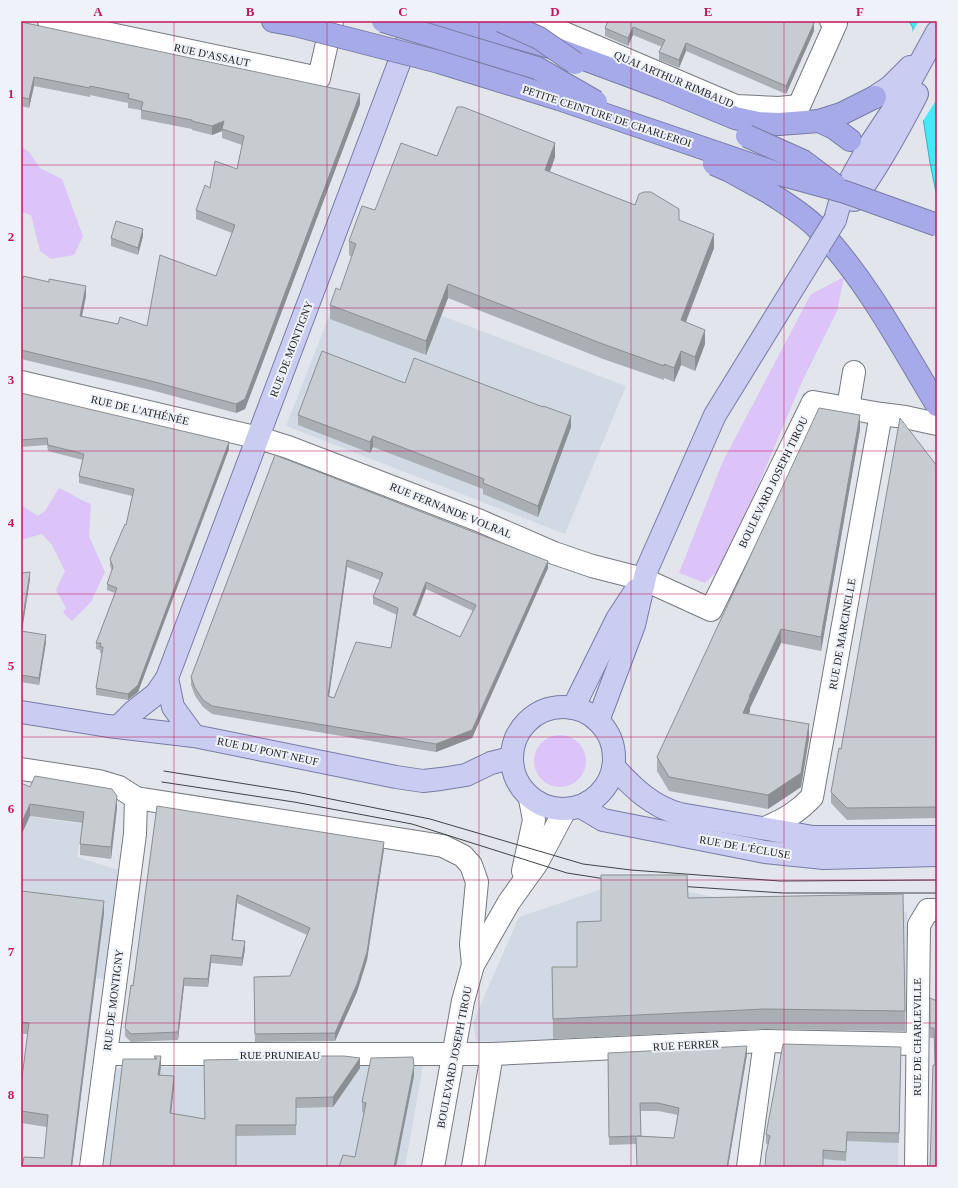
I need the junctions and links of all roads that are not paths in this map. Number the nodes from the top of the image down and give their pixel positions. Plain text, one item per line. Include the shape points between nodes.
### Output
1 (49, 21) edge
2 (273, 21) edge
3 (332, 21) edge
4 (383, 21) edge
5 (458, 21) edge
6 (501, 21) edge
7 (410, 22) edge
8 (833, 22) edge
9 (549, 24) edge
10 (937, 32) edge
11 (931, 54) edge
12 (575, 63) junction
13 (875, 97) joint
14 (819, 121) junction
15 (850, 140) joint
16 (864, 171) junction
17 (845, 192) junction
18 (937, 225) edge
19 (854, 372) dead end
20 (21, 382) edge
21 (937, 405) edge
22 (848, 408) junction
23 (881, 414) junction
24 (937, 424) edge
25 (259, 438) junction
26 (644, 579) junction
27 (167, 678) junction
28 (573, 708) junction
29 (21, 712) edge
30 (598, 721) junction
31 (119, 726) junction
32 (194, 736) junction
33 (511, 758) junction
34 (614, 767) junction
35 (21, 769) edge
36 (136, 798) junction
37 (530, 799) junction
38 (573, 808) junction
39 (765, 828) junction
40 (937, 837) edge
41 (937, 855) edge
42 (520, 888) junction
43 (933, 910) edge
44 (473, 965) junction
45 (765, 1041) junction
46 (917, 1044) junction
47 (106, 1054) junction
48 (455, 1054) junction
49 (492, 1054) junction
50 (92, 1167) edge
51 (434, 1167) edge
52 (473, 1167) edge
53 (748, 1167) edge
54 (916, 1167) edge

1 - 3 street, RUE D'ASSAUT via 319,78
2 - 17 highway, PETITE CEINTURE DE CHARLEROI, bridge via 440,62 779,174
4 - 21 highway, bridge via 537,68 675,148 730,171 770,192 818,229 852,270
5 - 14 highway, bridge via 557,49 735,118 765,123
6 - 12 highway, bridge via 538,38
7 - 12 highway
7 - 25 main road, RUE DE MONTIGNY
8 - 9 street, QUAI ARTHUR RIMBAUD via 799,106 779,108 736,106
10 - 11 main road
11 - 13 main road
11 - 16 main road via 900,98
12 - 17 highway, bridge via 803,161
13 - 14 highway via 841,114
14 - 15 highway
15 - 16 main road
16 - 26 main road, bridge via 852,203 835,220 715,415
17 - 18 highway, PETITE CEINTURE DE CHARLEROI, bridge
19 - 22 street
20 - 25 street, RUE DE L'ATHÉNÉE
22 - 23 street, BOULEVARD JOSEPH TIROU
22 - 26 street, BOULEVARD JOSEPH TIROU via 813,402 711,610
23 - 24 street, BOULEVARD JOSEPH TIROU
23 - 39 street, RUE DE MARCINELLE via 812,797 789,818
25 - 26 street, RUE FERNANDE VOLRAL via 478,520 592,566
25 - 27 main road, RUE DE MONTIGNY via 243,474
26 - 28 main road via 617,620
26 - 30 main road via 634,625
27 - 31 main road, RUE DE MONTIGNY via 156,694
27 - 32 main road via 173,707
28 - 30 main road via 586,712
28 - 33 main road via 553,707 530,718 522,727
29 - 31 main road, RUE DU PONT NEUF
30 - 34 main road via 610,738
31 - 32 main road, RUE DU PONT NEUF
32 - 33 main road, RUE DU PONT NEUF via 396,778 423,781 466,775 491,763
33 - 37 main road via 514,777
34 - 38 main road via 606,786 596,798
34 - 39 main road, RUE DE L'ÉCLUSE via 639,792 671,811
35 - 36 street via 99,781 119,787
36 - 44 street via 443,846 463,856 471,866 477,882 471,944
36 - 47 street, RUE DE MONTIGNY via 135,834
37 - 38 main road via 544,807
37 - 42 street, BOULEVARD JOSEPH TIROU via 534,820
38 - 41 main road, RUE DE L'ÉCLUSE via 603,820 765,852 824,858
38 - 42 street, BOULEVARD JOSEPH TIROU
39 - 40 main road, RUE DE L'ÉCLUSE via 813,837
42 - 44 street, BOULEVARD JOSEPH TIROU via 509,902
43 - 46 street, RUE DE CHARLEVILLE via 919,925
44 - 48 street, BOULEVARD JOSEPH TIROU via 463,1001
45 - 46 street, RUE FERRER
45 - 49 street, RUE FERRER
45 - 53 street
46 - 54 street, RUE DE CHARLEVILLE
47 - 48 street, RUE PRUNIEAU
47 - 50 street, RUE DE MONTIGNY
48 - 49 street, RUE FERRER
48 - 51 street, BOULEVARD JOSEPH TIROU
49 - 52 street

